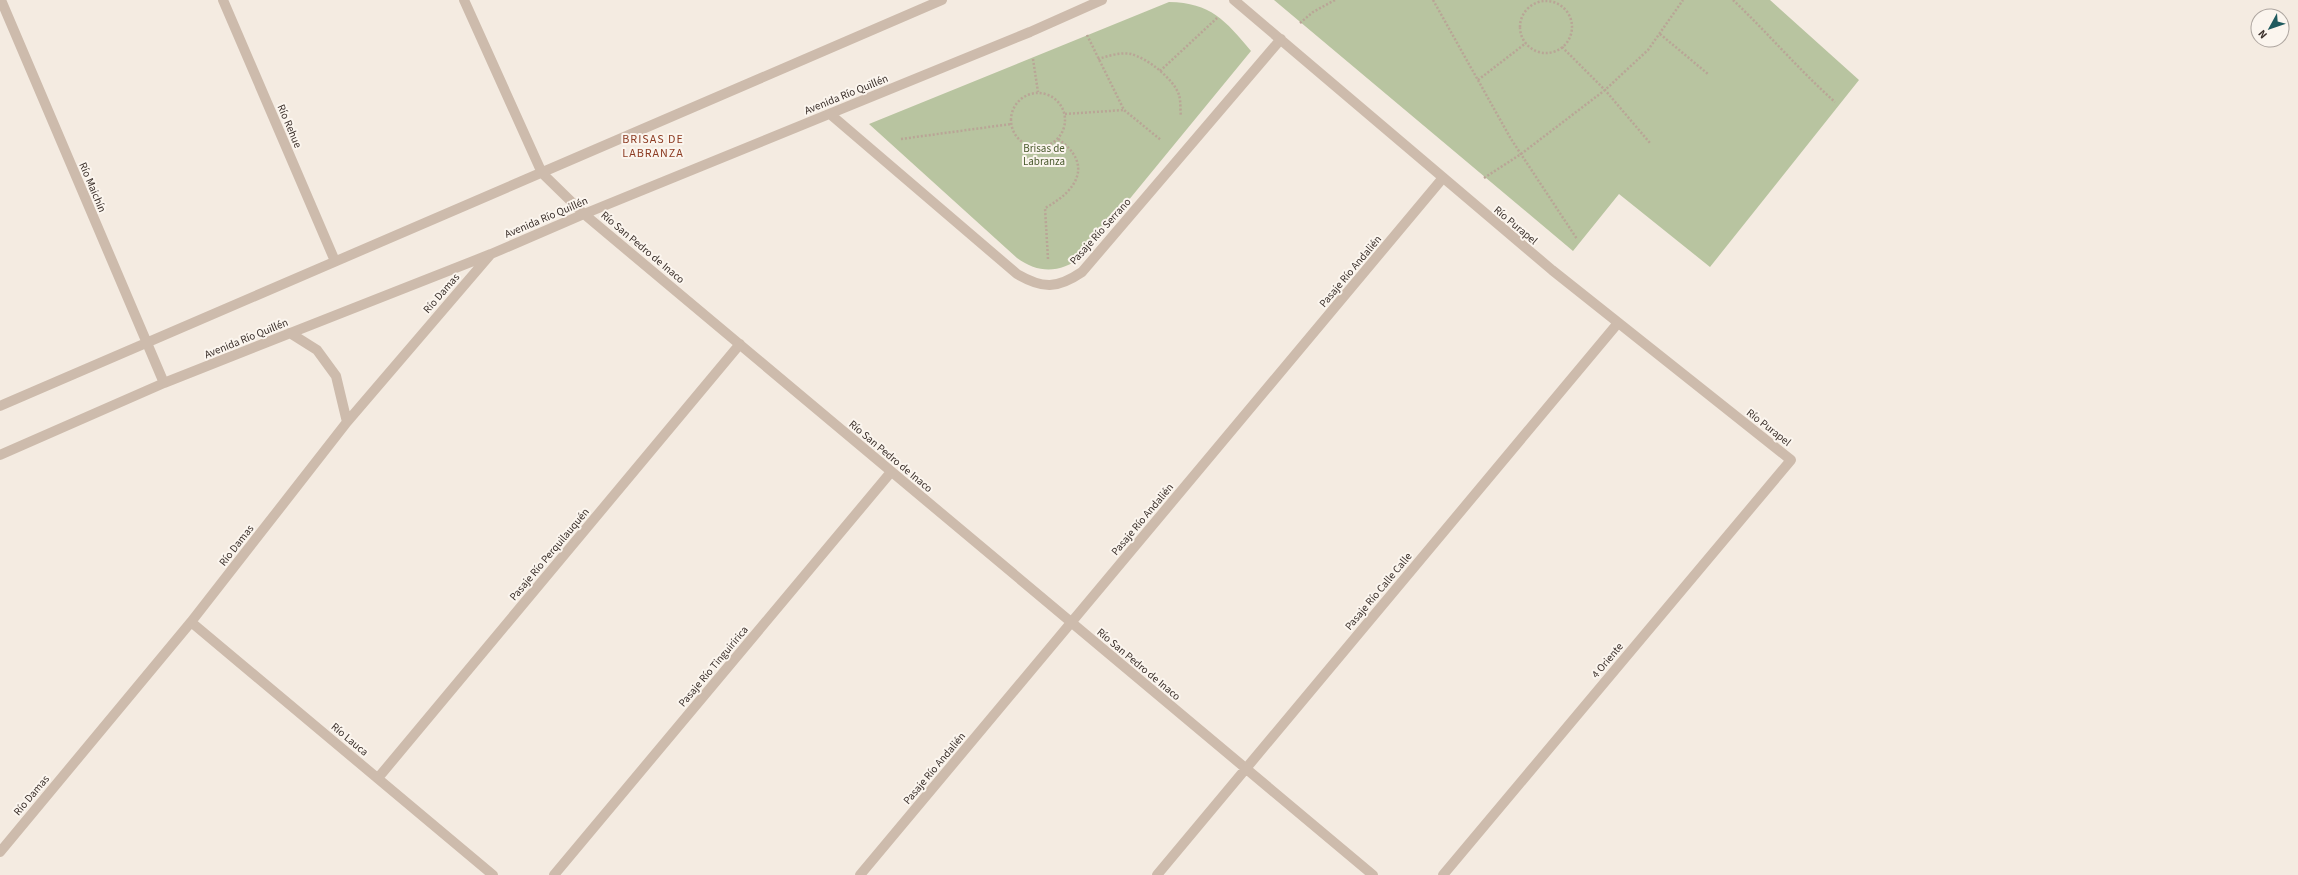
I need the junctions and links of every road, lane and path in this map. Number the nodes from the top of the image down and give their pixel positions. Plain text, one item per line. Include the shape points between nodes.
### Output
1 (1, 0) edge
2 (223, 0) edge
3 (464, 0) edge
4 (942, 0) edge
5 (1102, 0) edge
6 (1335, 0) edge
7 (1432, 0) edge
8 (1542, 0) edge
9 (1683, 0) edge
10 (1733, 0) edge
11 (1235, 1) edge
12 (1077, 12) junction
13 (1030, 32) junction
14 (1659, 34) junction
15 (1281, 39) junction
16 (1526, 43) junction
17 (1562, 48) junction
18 (1098, 59) junction
19 (1160, 70) junction
20 (1708, 74) dead end
21 (1478, 80) junction
22 (1605, 90) junction
23 (1038, 92) junction
24 (1834, 102) dead end
25 (1124, 110) junction
26 (830, 114) junction
27 (1065, 114) junction
28 (1180, 122) dead end
29 (1011, 124) junction
30 (1058, 139) junction
31 (895, 140) dead end
32 (1650, 143) dead end
33 (1521, 154) junction
34 (1182, 157) junction
35 (542, 173) junction
36 (1442, 179) junction
37 (1461, 194) junction
38 (584, 214) junction
39 (1577, 239) dead end
40 (491, 254) junction
41 (335, 262) junction
42 (1049, 285) junction
43 (1618, 323) junction
44 (290, 333) junction
45 (146, 343) junction
46 (740, 344) junction
47 (164, 383) junction
48 (0, 406) edge
49 (347, 422) junction
50 (0, 455) edge
51 (1790, 460) joint
52 (891, 472) junction
53 (192, 622) junction
54 (1071, 623) junction
55 (1246, 769) junction
56 (378, 778) junction
57 (0, 852) edge
58 (493, 875) edge
59 (554, 875) edge
60 (860, 875) edge
61 (1157, 875) edge
62 (1373, 875) edge
63 (1443, 875) edge

1 - 45 street, Río Maichín
2 - 41 street, Río Rehue
3 - 35 street, Río San Pedro de Inaco
4 - 35 street
5 - 12 street, Avenida Río Quillén
6 - 15 path via 1313,12
7 - 21 path
8 - 16 path via 1533,4 1522,18 1520,26
8 - 17 path via 1560,4 1571,18 1572,34
9 - 14 path
10 - 24 path
11 - 15 street, Río Purapel
11 - 19 path
12 - 13 street, Avenida Río Quillén
12 - 18 path
13 - 23 path
13 - 26 street, Avenida Río Quillén
14 - 20 path
14 - 22 path via 1648,50
15 - 34 street, Pasaje Río Serrano
15 - 36 street, Río Purapel
16 - 17 path via 1539,52 1551,52
16 - 21 path
17 - 22 path
18 - 19 path via 1113,54 1131,54
18 - 25 path
19 - 28 path via 1179,94
21 - 33 path
22 - 32 path
22 - 33 path
23 - 27 path via 1056,99
23 - 29 path via 1029,94 1015,106
25 - 27 path
25 - 34 path
26 - 38 street, Avenida Río Quillén
26 - 42 street, Pasaje Río Serrano via 1017,274 1035,284
27 - 30 path via 1063,131
29 - 30 path via 1019,140 1034,147 1043,147
29 - 31 path
30 - 42 path via 1070,148 1078,163 1077,179 1069,193 1045,208
33 - 37 path
33 - 39 path
34 - 42 street, Pasaje Río Serrano via 1082,272 1067,282
35 - 38 street, Río San Pedro de Inaco
35 - 41 street
36 - 37 street, Río Purapel
36 - 54 street, Pasaje Río Andalién
37 - 43 street, Río Purapel
38 - 40 street, Avenida Río Quillén
38 - 46 street, Río San Pedro de Inaco
40 - 44 street, Avenida Río Quillén
40 - 49 street, Río Damas
41 - 45 street
43 - 51 street, Río Purapel
43 - 55 street, Pasaje Río Calle Calle
44 - 47 street, Avenida Río Quillén
44 - 49 street via 317,350 336,376
45 - 47 street, Río Maichín
45 - 48 street
46 - 52 street, Río San Pedro de Inaco
46 - 56 street, Pasaje Río Perquilauquén
47 - 50 street, Avenida Río Quillén
49 - 53 street, Río Damas
51 - 63 street, 4 Oriente
52 - 54 street, Río San Pedro de Inaco
52 - 59 street, Pasaje Río Tinguiririca
53 - 56 street, Río Lauca
53 - 57 street, Río Damas
54 - 55 street, Río San Pedro de Inaco
54 - 60 street, Pasaje Río Andalién
55 - 61 street, Pasaje Río Calle Calle
55 - 62 street, Río San Pedro de Inaco
56 - 58 street, Río Lauca

